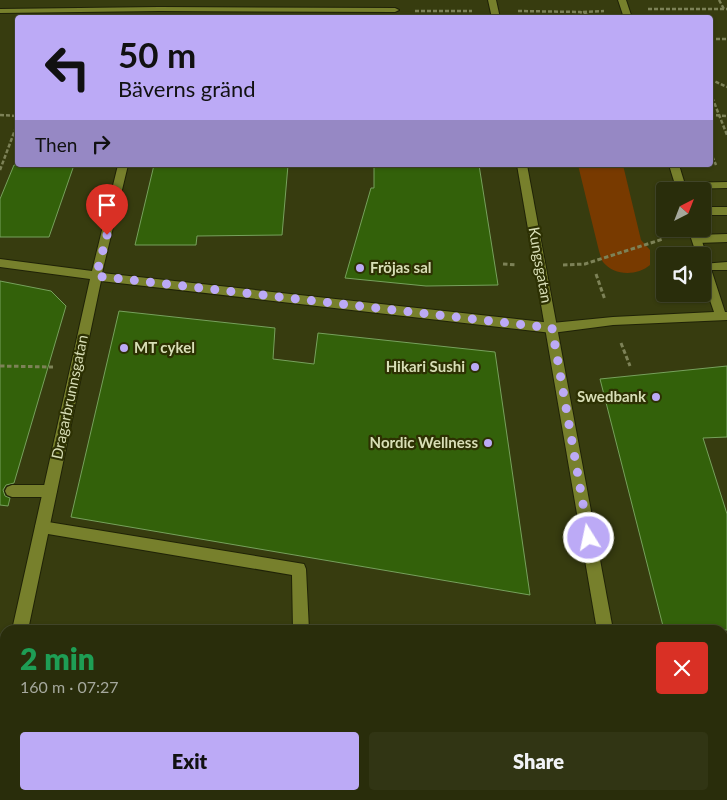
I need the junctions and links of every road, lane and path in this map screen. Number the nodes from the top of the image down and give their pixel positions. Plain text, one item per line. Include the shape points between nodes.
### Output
1 (162, 0) edge
2 (492, 0) edge
3 (622, 0) edge
4 (719, 0) edge
5 (645, 9) dead end
6 (726, 9) edge
7 (395, 10) joint
8 (0, 11) edge
9 (158, 13) edge
10 (495, 14) edge
11 (588, 15) edge
12 (627, 15) edge
13 (713, 39) edge
14 (727, 39) edge
15 (713, 80) edge
16 (727, 87) edge
17 (713, 100) edge
18 (0, 115) edge
19 (713, 115) edge
20 (15, 116) edge
21 (719, 116) junction
22 (727, 116) edge
23 (15, 130) edge
24 (727, 135) edge
25 (713, 158) edge
26 (1, 165) edge
27 (123, 167) edge
28 (522, 167) edge
29 (675, 167) edge
30 (0, 170) edge
31 (718, 171) dead end
32 (679, 182) edge
33 (727, 185) edge
34 (711, 186) edge
35 (711, 211) edge
36 (727, 211) edge
37 (711, 236) edge
38 (727, 238) edge
39 (663, 239) dead end
40 (0, 262) edge
41 (711, 262) edge
42 (585, 264) dead end
43 (727, 266) edge
44 (96, 276) junction
45 (711, 281) edge
46 (724, 316) edge
47 (552, 328) junction
48 (0, 366) edge
49 (76, 368) junction
50 (12, 491) dead end
51 (50, 492) junction
52 (42, 527) junction
53 (21, 625) edge
54 (301, 625) edge
55 (604, 625) edge

1 - 9 street
2 - 10 street
3 - 12 street
4 - 6 path
5 - 6 path
7 - 9 street
7 - 10 path
8 - 9 street
10 - 11 path via 580,12
13 - 14 path
15 - 16 path
17 - 21 path
18 - 20 path
19 - 21 path
21 - 22 path
21 - 24 path
23 - 26 path
25 - 31 path
26 - 30 path
27 - 44 street, Dragarbrunnsgatan
28 - 47 street, Kungsgatan
29 - 32 street
33 - 34 street
35 - 36 street
37 - 38 street
39 - 42 path
40 - 44 street
41 - 43 street
44 - 47 street
44 - 49 street, Dragarbrunnsgatan
45 - 46 street
46 - 47 street via 612,321
47 - 55 street, Kungsgatan
48 - 49 path
49 - 51 street, Dragarbrunnsgatan
50 - 51 street
51 - 52 street, Dragarbrunnsgatan
52 - 53 street, Dragarbrunnsgatan
52 - 54 street via 299,569

